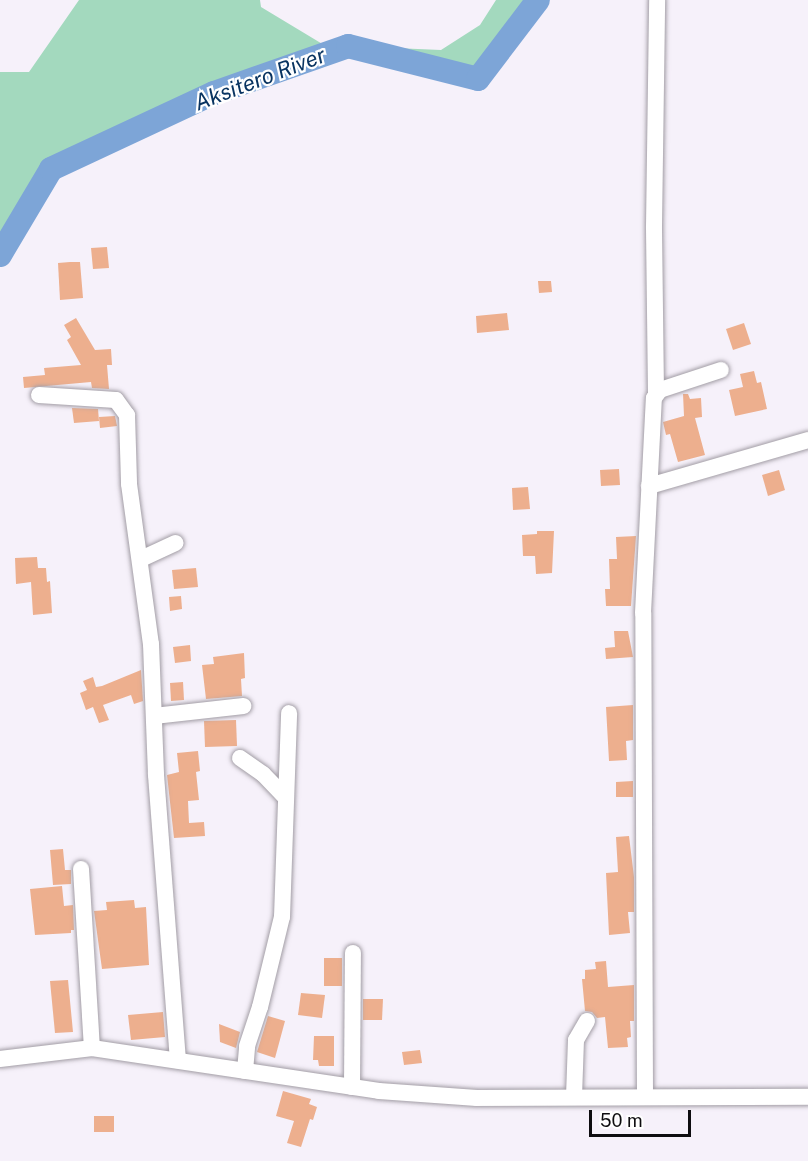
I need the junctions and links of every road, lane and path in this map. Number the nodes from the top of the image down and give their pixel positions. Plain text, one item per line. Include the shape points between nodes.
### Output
1 (657, 0) edge
2 (721, 370) dead end
3 (656, 393) junction
4 (39, 394) dead end
5 (808, 440) edge
6 (649, 486) junction
7 (176, 543) dead end
8 (141, 559) junction
9 (243, 706) dead end
10 (290, 713) dead end
11 (154, 716) junction
12 (240, 758) dead end
13 (284, 796) junction
14 (81, 869) dead end
15 (353, 953) dead end
16 (587, 1021) dead end
17 (92, 1048) junction
18 (0, 1059) edge
19 (178, 1060) junction
20 (245, 1071) junction
21 (352, 1087) junction
22 (645, 1096) junction
23 (574, 1097) junction
24 (808, 1097) edge

1 - 3 street
2 - 3 street
3 - 6 street
4 - 8 street via 106,398 123,406 127,416 129,483
5 - 6 street
6 - 22 street via 643,636
7 - 8 street
8 - 11 street
9 - 11 street
10 - 13 street
11 - 19 street
12 - 13 street
13 - 20 street via 282,917 247,1046
14 - 17 street
15 - 21 street
16 - 23 street via 576,1040
17 - 18 street
17 - 19 street
19 - 20 street
20 - 21 street
21 - 23 street via 477,1098
22 - 23 street
22 - 24 street

